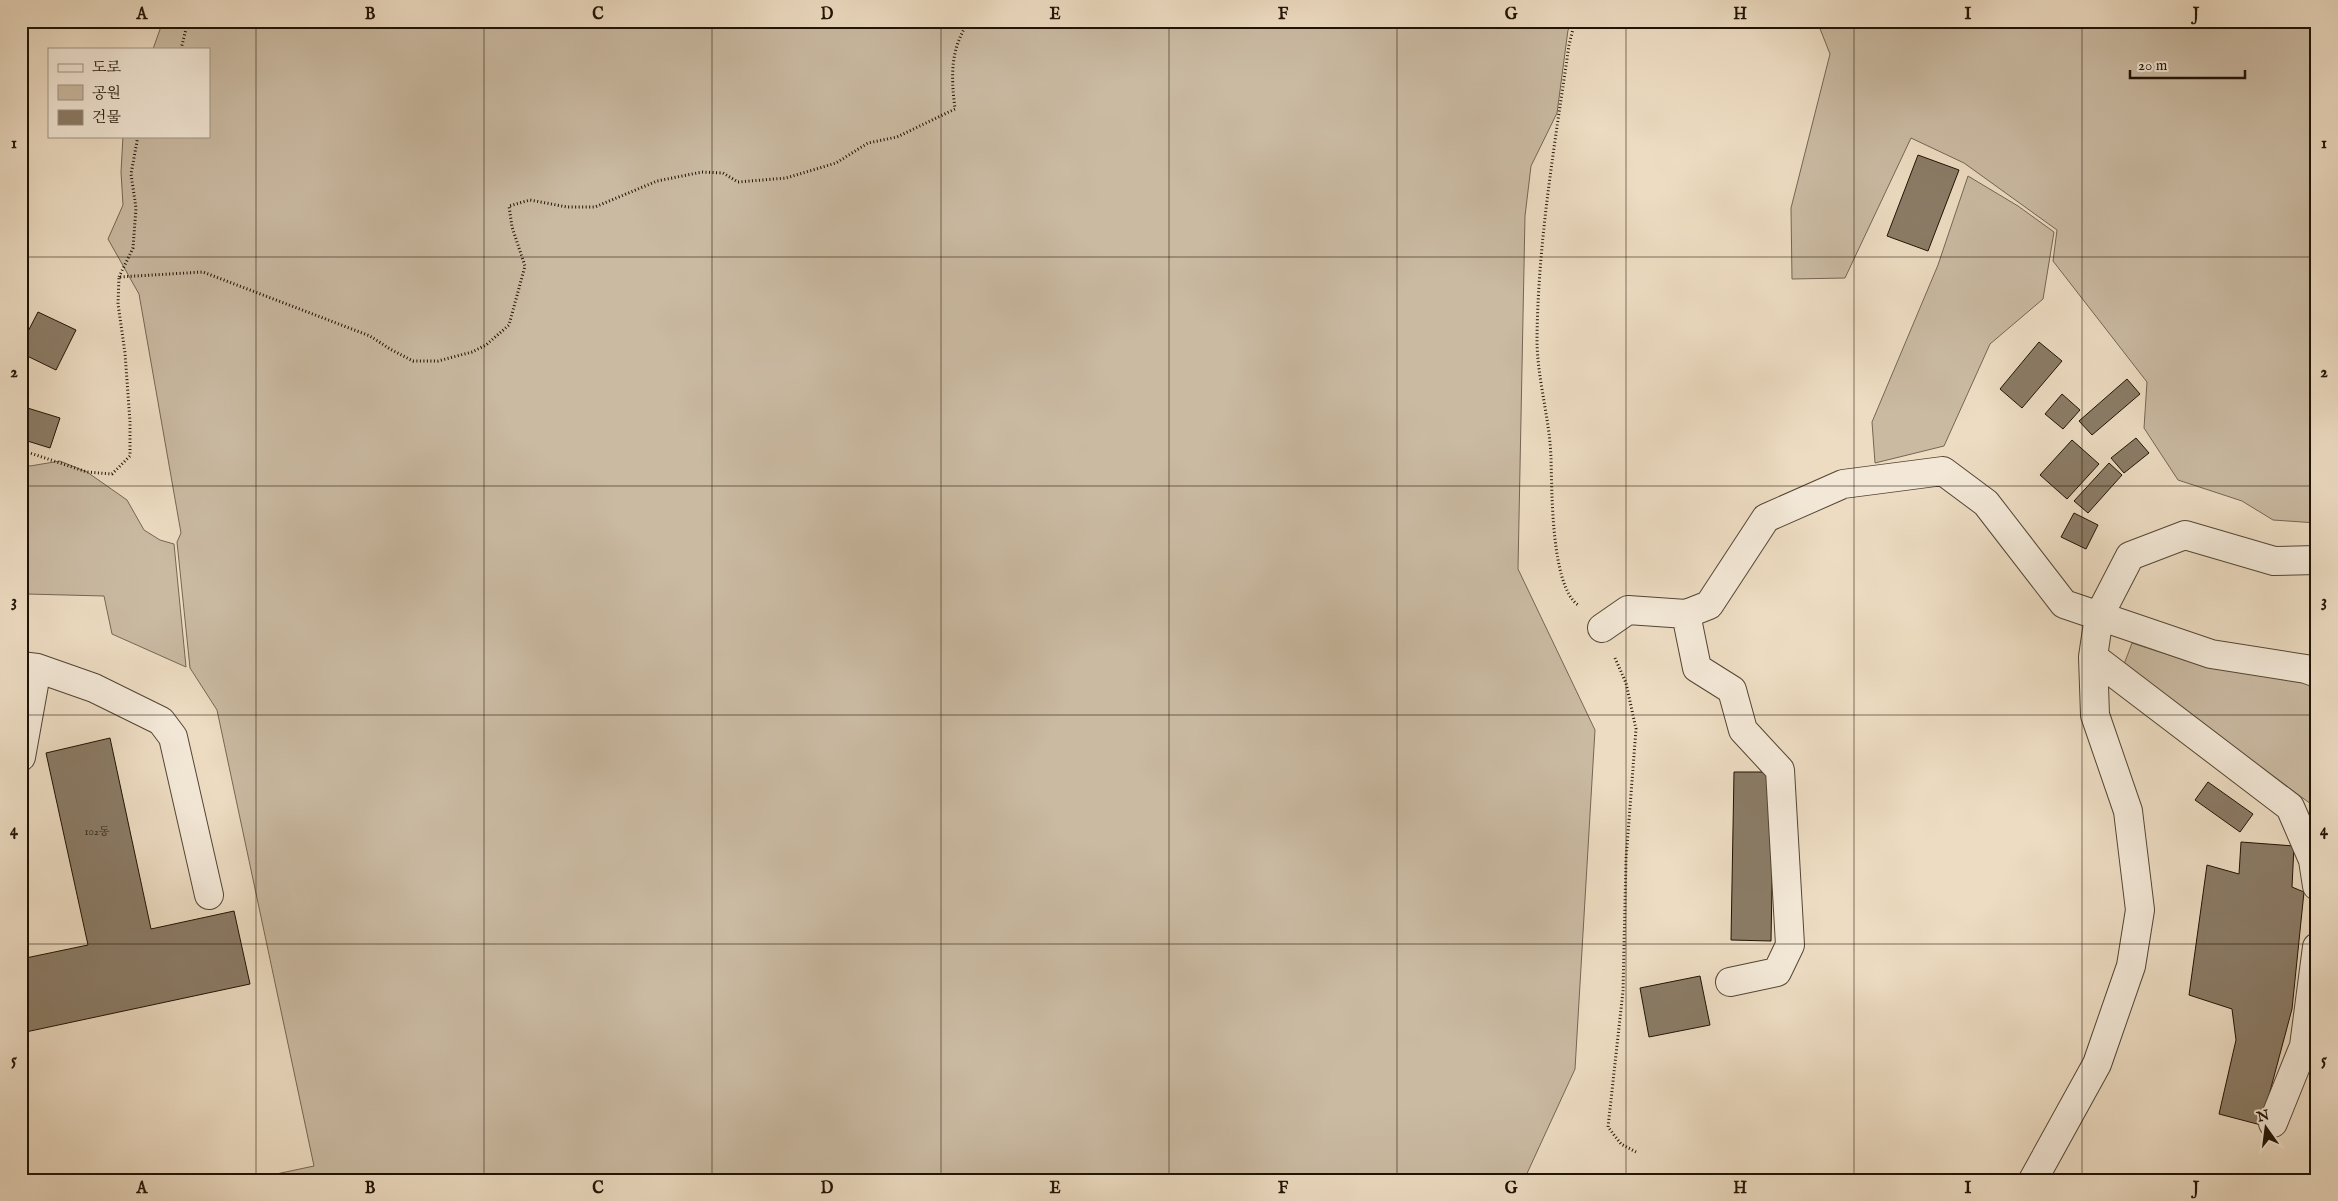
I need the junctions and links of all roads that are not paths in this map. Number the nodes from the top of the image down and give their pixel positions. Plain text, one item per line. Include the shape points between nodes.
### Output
1 (2317, 560) edge
2 (1686, 614) junction
3 (2099, 616) junction
4 (1602, 628) road end
5 (2093, 656) junction
6 (29, 667) edge
7 (2317, 673) edge
8 (21, 756) edge
9 (2317, 886) edge
10 (208, 895) dead end
11 (2317, 947) edge
12 (1730, 982) dead end
13 (2273, 1123) dead end
14 (2034, 1180) edge

1 - 3 lane via 2274,560 2185,535 2130,556
2 - 3 lane via 1709,605 1766,518 1843,484 1943,471 1986,503 2064,604
2 - 4 lane via 1628,610
2 - 12 lane via 1697,668 1732,690 1743,730 1780,770 1790,945 1777,972
3 - 5 lane
3 - 7 lane via 2211,654
5 - 9 lane via 2290,807 2313,860
5 - 14 lane via 2095,715 2128,811 2140,910 2131,966 2097,1064
6 - 8 lane
6 - 10 lane via 94,688 161,721 173,736
11 - 13 lane via 2304,1046

